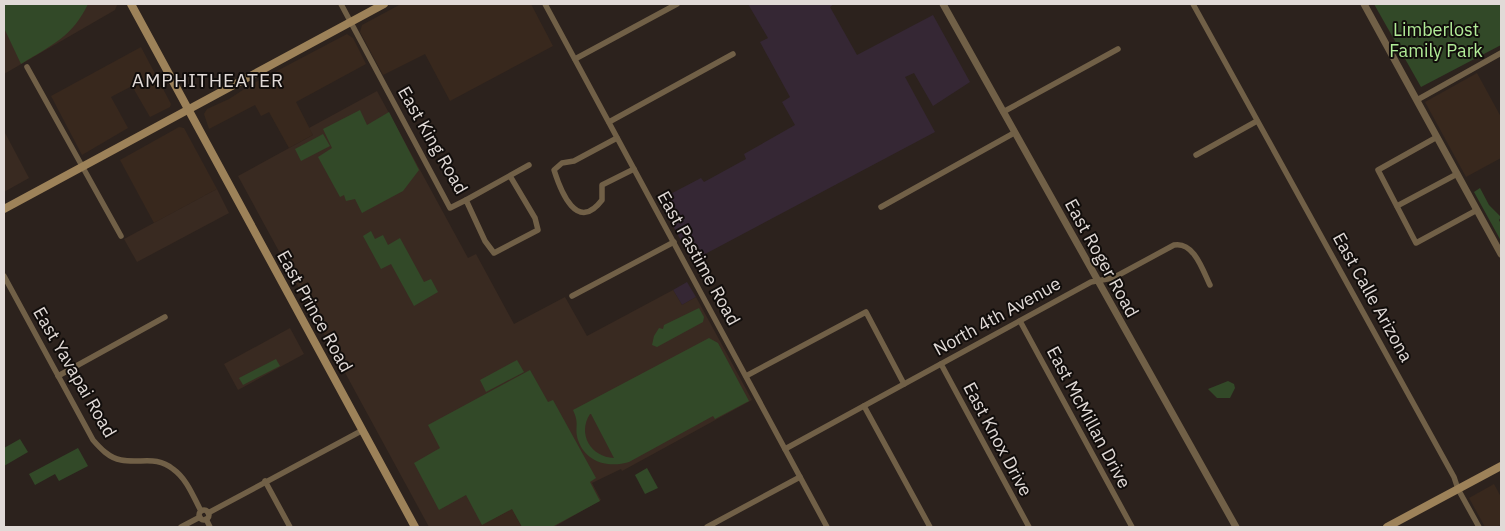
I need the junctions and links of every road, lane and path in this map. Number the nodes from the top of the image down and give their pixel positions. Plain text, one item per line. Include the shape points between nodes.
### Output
1 (131, 4) edge
2 (341, 4) edge
3 (384, 4) edge
4 (545, 4) edge
5 (677, 4) edge
6 (943, 4) edge
7 (1194, 4) edge
8 (1364, 4) edge
9 (350, 23) junction
10 (1118, 50) dead end
11 (1501, 53) edge
12 (733, 54) dead end
13 (575, 60) junction
14 (27, 67) dead end
15 (1417, 100) junction
16 (188, 110) junction
17 (1003, 112) junction
18 (1257, 121) junction
19 (609, 122) junction
20 (1014, 133) junction
21 (617, 138) junction
22 (1437, 138) junction
23 (1196, 155) dead end
24 (529, 165) dead end
25 (82, 167) junction
26 (634, 169) junction
27 (1457, 174) junction
28 (510, 176) junction
29 (466, 200) junction
30 (1397, 206) junction
31 (881, 207) dead end
32 (4, 209) edge
33 (1477, 210) junction
34 (121, 236) dead end
35 (674, 242) junction
36 (1501, 254) edge
37 (4, 276) edge
38 (1099, 282) junction
39 (1210, 285) dead end
40 (572, 296) dead end
41 (164, 317) dead end
42 (1020, 321) junction
43 (941, 364) junction
44 (58, 376) junction
45 (746, 376) junction
46 (904, 384) junction
47 (864, 406) junction
48 (363, 430) junction
49 (785, 449) junction
50 (1501, 466) edge
51 (800, 476) junction
52 (265, 481) junction
53 (1458, 489) junction
54 (202, 516) junction
55 (181, 527) edge
56 (210, 527) edge
57 (290, 527) edge
58 (416, 527) edge
59 (707, 527) edge
60 (827, 527) edge
61 (930, 527) edge
62 (1029, 527) edge
63 (1132, 527) edge
64 (1236, 527) edge
65 (1387, 527) edge
66 (1479, 527) edge

1 - 16 main road, East Prince Road
2 - 9 street
3 - 9 main road
4 - 13 street, East Pastime Road
5 - 13 street
6 - 17 street, East Roger Road
7 - 18 street, East Calle Arizona
8 - 15 street
9 - 16 main road
9 - 29 street, East King Road via 450,208
10 - 17 street
11 - 15 street
12 - 19 street
13 - 19 street, East Pastime Road
14 - 25 street
15 - 22 street
16 - 25 main road
16 - 48 main road, East Prince Road
17 - 20 street, East Roger Road
18 - 23 street
18 - 53 street, East Calle Arizona via 1329,246 1454,476
19 - 21 street, East Pastime Road
20 - 31 street
20 - 38 street, East Roger Road
21 - 26 street, East Pastime Road
21 - 26 street via 557,166 554,170 560,188 574,210 581,213 589,211 602,200 602,185
22 - 27 street
22 - 30 street via 1378,170
24 - 28 street
25 - 32 main road
25 - 34 street
26 - 35 street, East Pastime Road
27 - 30 street
27 - 33 street
28 - 29 street
28 - 29 street, East King Road via 538,230 494,253
30 - 33 street via 1416,244
33 - 36 street
35 - 40 street
35 - 45 street, East Pastime Road
37 - 44 street, East Yavapai Road
38 - 39 street, North 4th Avenue via 1178,244 1187,246 1193,253
38 - 42 street, North 4th Avenue via 1091,282
38 - 64 street, East Roger Road
41 - 44 street
42 - 43 street, North 4th Avenue
42 - 63 street, East McMillan Drive
43 - 46 street, North 4th Avenue
43 - 62 street, East Knox Drive
44 - 54 street, East Yavapai Road via 93,440 102,450 120,460 154,459 166,464 185,482
45 - 46 street via 866,312
45 - 49 street, East Pastime Road
46 - 47 street, North 4th Avenue
47 - 49 street, North 4th Avenue
47 - 61 street
48 - 52 street
48 - 58 main road, East Prince Road
49 - 51 street, East Pastime Road
50 - 53 main road
51 - 59 street
51 - 60 street, East Pastime Road
52 - 54 street
52 - 57 street
53 - 65 main road
53 - 66 street, East Calle Arizona
54 - 55 street
54 - 56 street, East Yavapai Road

